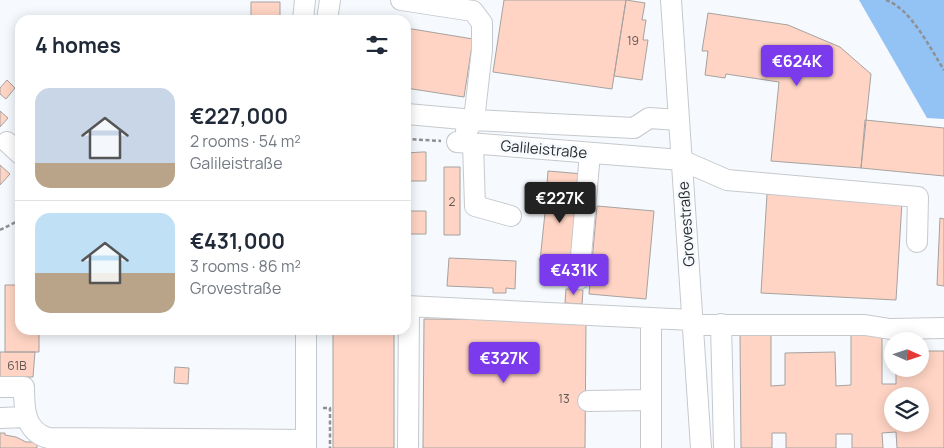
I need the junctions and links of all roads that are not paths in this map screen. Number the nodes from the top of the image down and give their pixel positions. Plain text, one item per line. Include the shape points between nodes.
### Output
1 (305, 0) edge
2 (330, 0) edge
3 (401, 0) edge
4 (671, 0) edge
5 (304, 15) edge
6 (328, 15) edge
7 (411, 114) edge
8 (474, 120) junction
9 (679, 120) junction
10 (465, 143) junction
11 (590, 153) junction
12 (681, 160) junction
13 (511, 216) dead end
14 (917, 242) dead end
15 (579, 279) dead end
16 (411, 307) edge
17 (651, 318) junction
18 (692, 323) junction
19 (721, 324) junction
20 (944, 328) edge
21 (306, 335) edge
22 (408, 335) edge
23 (0, 387) edge
24 (651, 400) junction
25 (588, 401) dead end
26 (26, 417) junction
27 (0, 418) edge
28 (119, 443) edge
29 (306, 444) edge
30 (408, 448) edge
31 (651, 448) edge
32 (701, 448) edge
33 (724, 448) edge

1 - 5 street
2 - 6 street
3 - 8 street via 473,11 482,23
4 - 9 street, Grovestraße
7 - 8 street
8 - 9 street via 634,128 649,118
8 - 10 street
9 - 12 street, Grovestraße
10 - 11 street, Galileistraße
10 - 13 street via 475,206
11 - 12 street, Galileistraße
11 - 15 street
12 - 14 street, Galileistraße via 727,180 918,197
12 - 18 street, Grovestraße
16 - 17 street
17 - 18 street
17 - 24 street
18 - 19 street
18 - 32 street, Grovestraße
19 - 20 street
19 - 33 street
21 - 29 street
22 - 30 street
23 - 26 street via 24,386
24 - 25 street
24 - 31 street
26 - 27 street
26 - 28 street via 37,432 48,438
28 - 29 street

